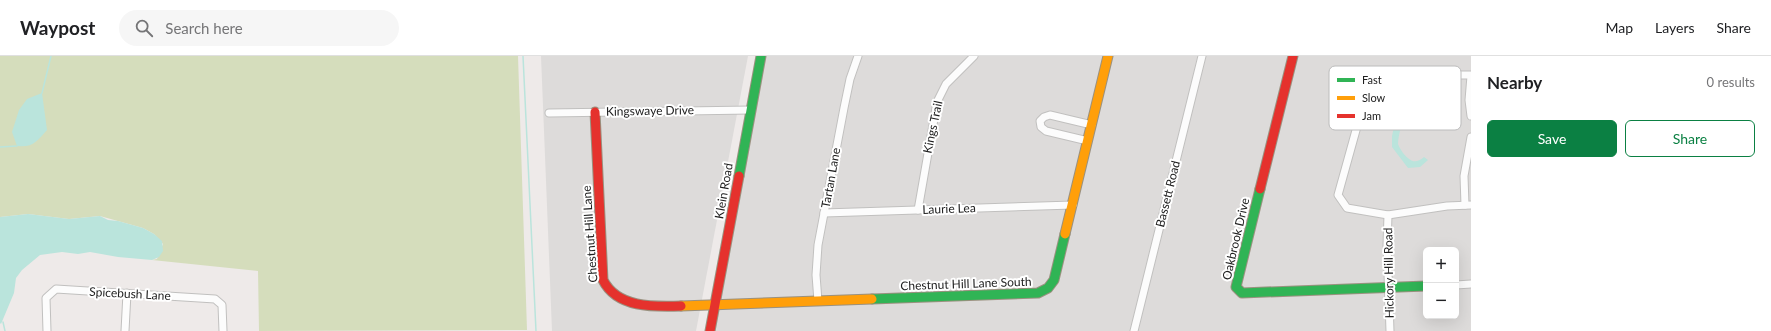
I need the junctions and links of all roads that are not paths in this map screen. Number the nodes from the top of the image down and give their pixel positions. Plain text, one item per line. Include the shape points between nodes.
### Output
1 (761, 56) edge
2 (858, 56) edge
3 (974, 56) edge
4 (1108, 56) edge
5 (1202, 56) edge
6 (1293, 56) edge
7 (1461, 76) edge
8 (1471, 76) edge
9 (751, 110) junction
10 (595, 112) junction
11 (549, 113) dead end
12 (1471, 116) edge
13 (1092, 125) junction
14 (1356, 130) edge
15 (1471, 137) edge
16 (1088, 141) junction
17 (1073, 205) junction
18 (1468, 205) edge
19 (918, 210) junction
20 (824, 213) junction
21 (1388, 215) junction
22 (1471, 284) edge
23 (1459, 285) edge
24 (1423, 286) edge
25 (1389, 287) junction
26 (127, 293) junction
27 (818, 301) junction
28 (715, 305) junction
29 (47, 331) edge
30 (124, 331) edge
31 (223, 331) edge
32 (710, 331) edge
33 (1134, 331) edge
34 (1390, 331) edge

1 - 9 street, Klein Road
2 - 20 street, Tartan Lane via 850,79
3 - 19 street, Kings Trail via 946,84 937,102
4 - 13 street, Chestnut Hill Lane South
5 - 33 street, Bassett Road
6 - 25 street, Oakbrook Drive via 1236,287 1242,293
7 - 8 street, Hickory Hill Road
8 - 12 street via 1468,100
9 - 10 street, Kingswaye Drive
9 - 28 street, Klein Road
10 - 11 street, Kingswaye Drive
10 - 28 street, Chestnut Hill Lane via 603,280 606,288 623,299 646,304
13 - 16 street, Chestnut Hill Lane South
13 - 16 street via 1050,115 1040,121 1041,127 1046,130
14 - 21 street, Hickory Hill Road via 1338,195 1347,208
15 - 18 street via 1464,176
16 - 17 street, Chestnut Hill Lane South
17 - 19 street, Laurie Lea
17 - 27 street, Chestnut Hill Lane South via 1054,280 1048,288 1038,293
18 - 21 street, Hickory Hill Road
19 - 20 street, Laurie Lea
20 - 27 street, Tartan Lane via 817,259
21 - 25 street, Hickory Hill Road
22 - 23 street
24 - 25 street, Oakbrook Drive
25 - 34 street, Hickory Hill Road
26 - 29 street, Spicebush Lane via 56,289 46,298
26 - 30 street
26 - 31 street, Spicebush Lane via 215,299 222,304
27 - 28 street, Chestnut Hill Lane South
28 - 32 street, Klein Road

